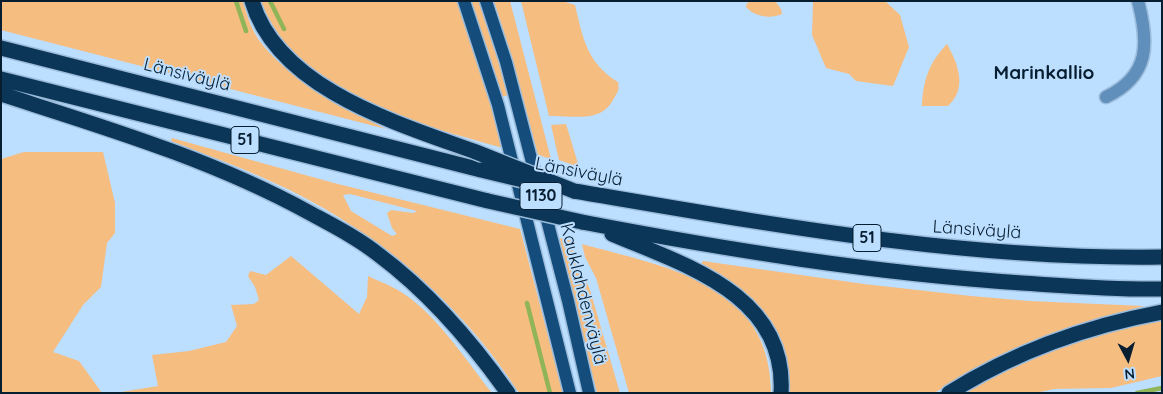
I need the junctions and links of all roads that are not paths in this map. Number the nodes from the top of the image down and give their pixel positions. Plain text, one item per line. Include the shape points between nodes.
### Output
1 (252, 1) edge
2 (464, 1) edge
3 (486, 1) edge
4 (1138, 1) edge
5 (1, 48) edge
6 (1, 79) edge
7 (1, 94) edge
8 (1106, 97) dead end
9 (574, 191) junction
10 (582, 222) junction
11 (1162, 257) edge
12 (1162, 289) edge
13 (1162, 312) edge
14 (508, 393) edge
15 (570, 393) edge
16 (589, 393) edge
17 (781, 393) edge
18 (949, 393) edge

1 - 9 highway, bridge via 272,41 304,73 348,101 402,126
2 - 15 main road, Kauklahdenväylä / 1130 via 498,105
3 - 16 main road, Kauklahdenväylä / 1130 via 506,62
4 - 8 street via 1146,30 1144,57 1129,83
5 - 9 highway, Länsiväylä / 51, bridge
6 - 10 highway, 51, bridge
7 - 14 highway via 132,136 223,170 329,223 379,254 420,290 456,325
9 - 11 highway, Länsiväylä / 51 via 824,232 946,248 1116,258
10 - 12 highway, 51 via 707,246 941,277 1118,290
10 - 17 highway via 698,271 746,303 774,343 780,362
13 - 18 highway via 1064,337 1012,358

